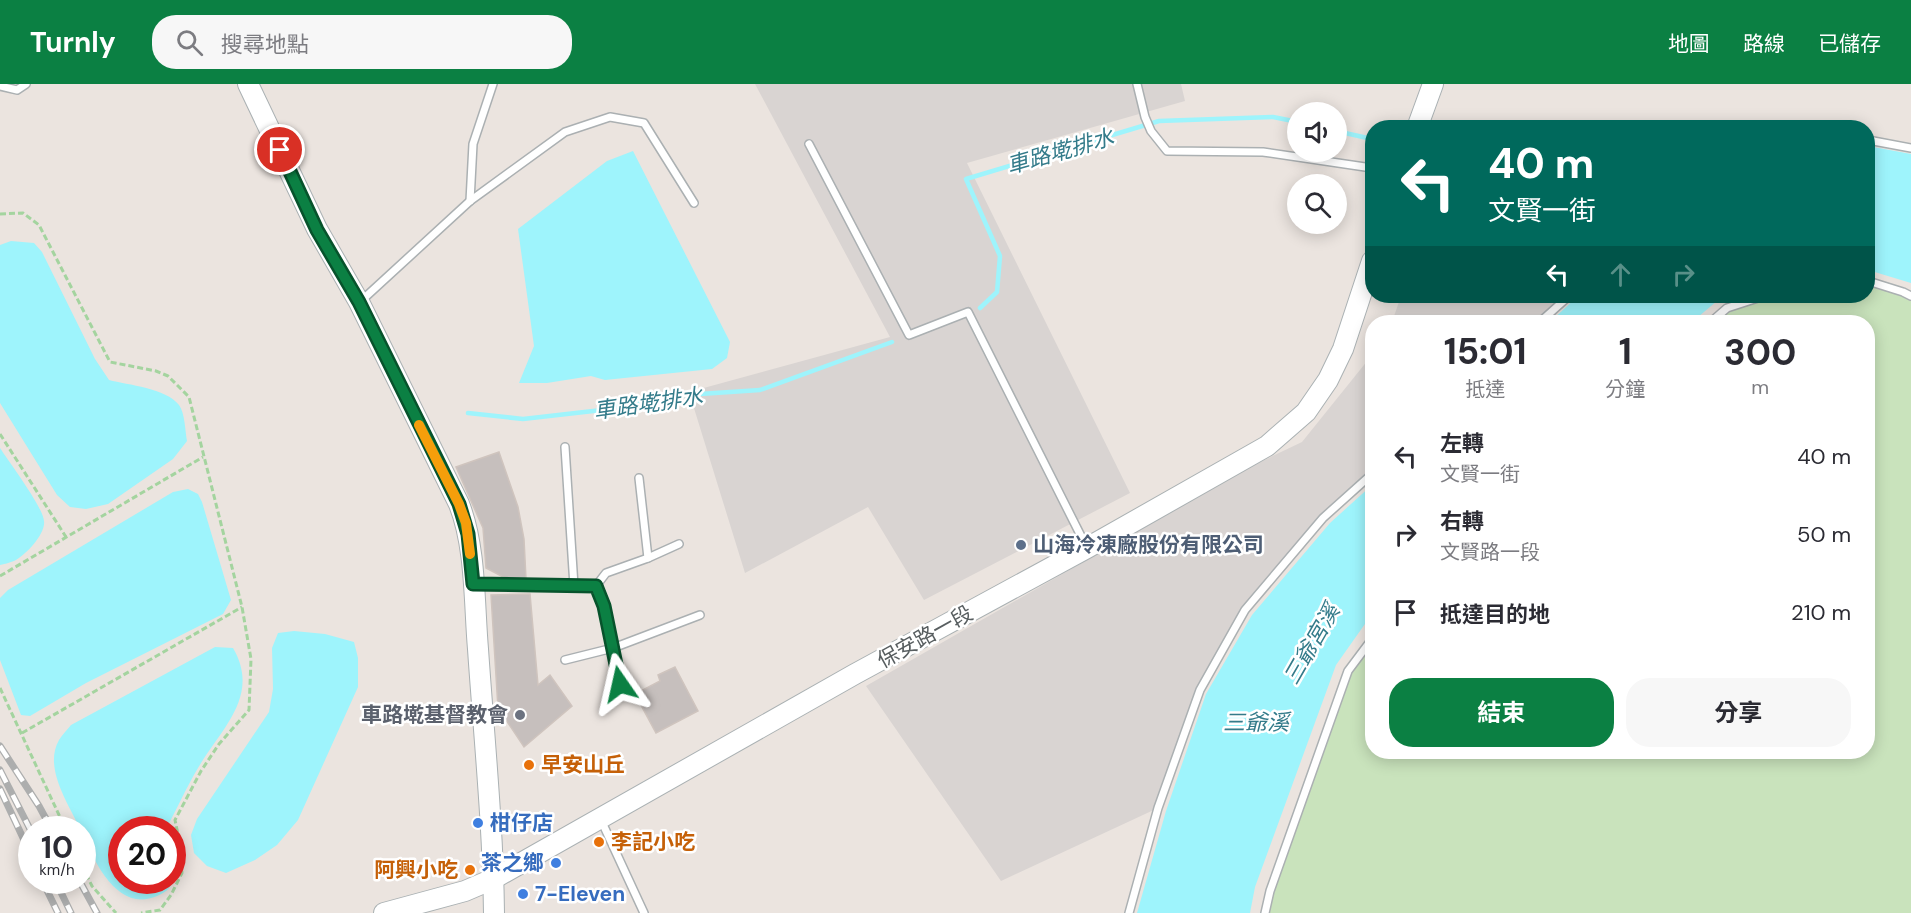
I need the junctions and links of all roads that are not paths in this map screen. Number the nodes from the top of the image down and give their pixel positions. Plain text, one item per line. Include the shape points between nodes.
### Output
1 (26, 84) edge
2 (248, 84) edge
3 (493, 84) edge
4 (1137, 84) edge
5 (1433, 84) edge
6 (0, 86) edge
7 (1420, 120) edge
8 (1875, 141) edge
9 (809, 144) dead end
10 (1911, 147) edge
11 (1365, 167) edge
12 (470, 201) junction
13 (694, 203) dead end
14 (1365, 281) edge
15 (1875, 283) edge
16 (1911, 297) edge
17 (359, 302) junction
18 (1561, 303) edge
19 (1742, 303) edge
20 (1548, 315) edge
21 (1719, 315) edge
22 (565, 447) dead end
23 (639, 478) dead end
24 (1365, 480) edge
25 (679, 544) dead end
26 (1087, 548) junction
27 (648, 558) junction
28 (473, 584) junction
29 (574, 586) junction
30 (596, 586) junction
31 (700, 615) dead end
32 (613, 648) junction
33 (1365, 648) edge
34 (565, 660) dead end
35 (620, 684) dead end
36 (600, 819) junction
37 (493, 879) junction
38 (384, 913) edge
39 (494, 913) edge
40 (644, 913) edge
41 (1129, 913) edge
42 (1265, 913) edge

1 - 6 lane via 17,90
2 - 17 street via 317,230
3 - 12 lane via 473,144
4 - 11 lane via 1151,131 1167,151 1263,152
5 - 7 street
8 - 10 lane
9 - 26 lane via 909,335 968,312
12 - 13 lane via 565,132 610,117 644,123
12 - 17 lane
14 - 26 street, 保安路一段 via 1338,359 1322,391 1298,421 1267,447
15 - 16 lane
17 - 28 street via 459,504 468,534
18 - 20 lane
19 - 21 lane
22 - 29 lane
23 - 27 lane
24 - 41 lane via 1323,519 1245,610 1200,690 1158,808
25 - 27 lane
26 - 36 street, 保安路一段
27 - 30 lane via 606,573
28 - 29 lane
28 - 37 street
29 - 30 lane
30 - 32 lane
31 - 32 lane
32 - 34 lane
32 - 35 lane
33 - 42 lane via 1348,671
36 - 37 street, 保安路一段
36 - 40 lane
37 - 38 street, 保安路一段 via 465,891
37 - 39 street

